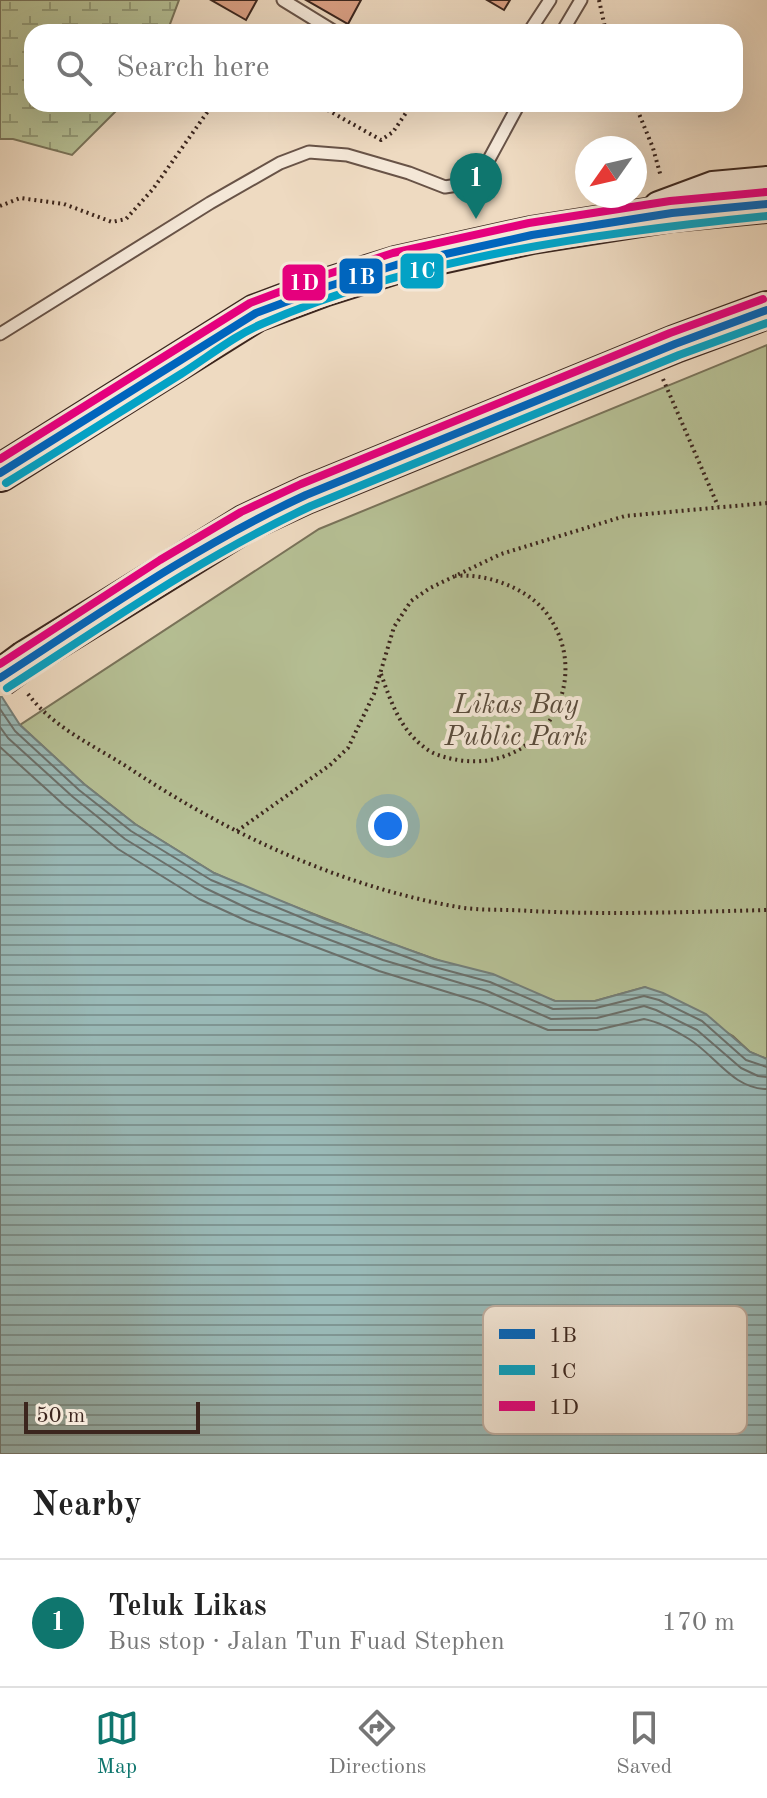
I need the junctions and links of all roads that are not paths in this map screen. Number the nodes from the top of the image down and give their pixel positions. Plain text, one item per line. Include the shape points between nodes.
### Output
1 (283, 0) edge
2 (550, 0) edge
3 (581, 0) edge
4 (322, 24) edge
5 (534, 24) edge
6 (567, 24) edge
7 (515, 112) edge
8 (767, 182) edge
9 (767, 204) edge
10 (627, 220) junction
11 (767, 310) edge
12 (0, 334) edge
13 (0, 473) edge
14 (16, 675) edge

1 - 4 lane
2 - 5 lane
3 - 6 lane
7 - 12 lane via 480,176 464,184 445,187 347,155 309,152 280,163
8 - 10 main road via 713,187
9 - 10 highway
10 - 13 highway via 396,265 256,313
11 - 14 highway via 246,523

